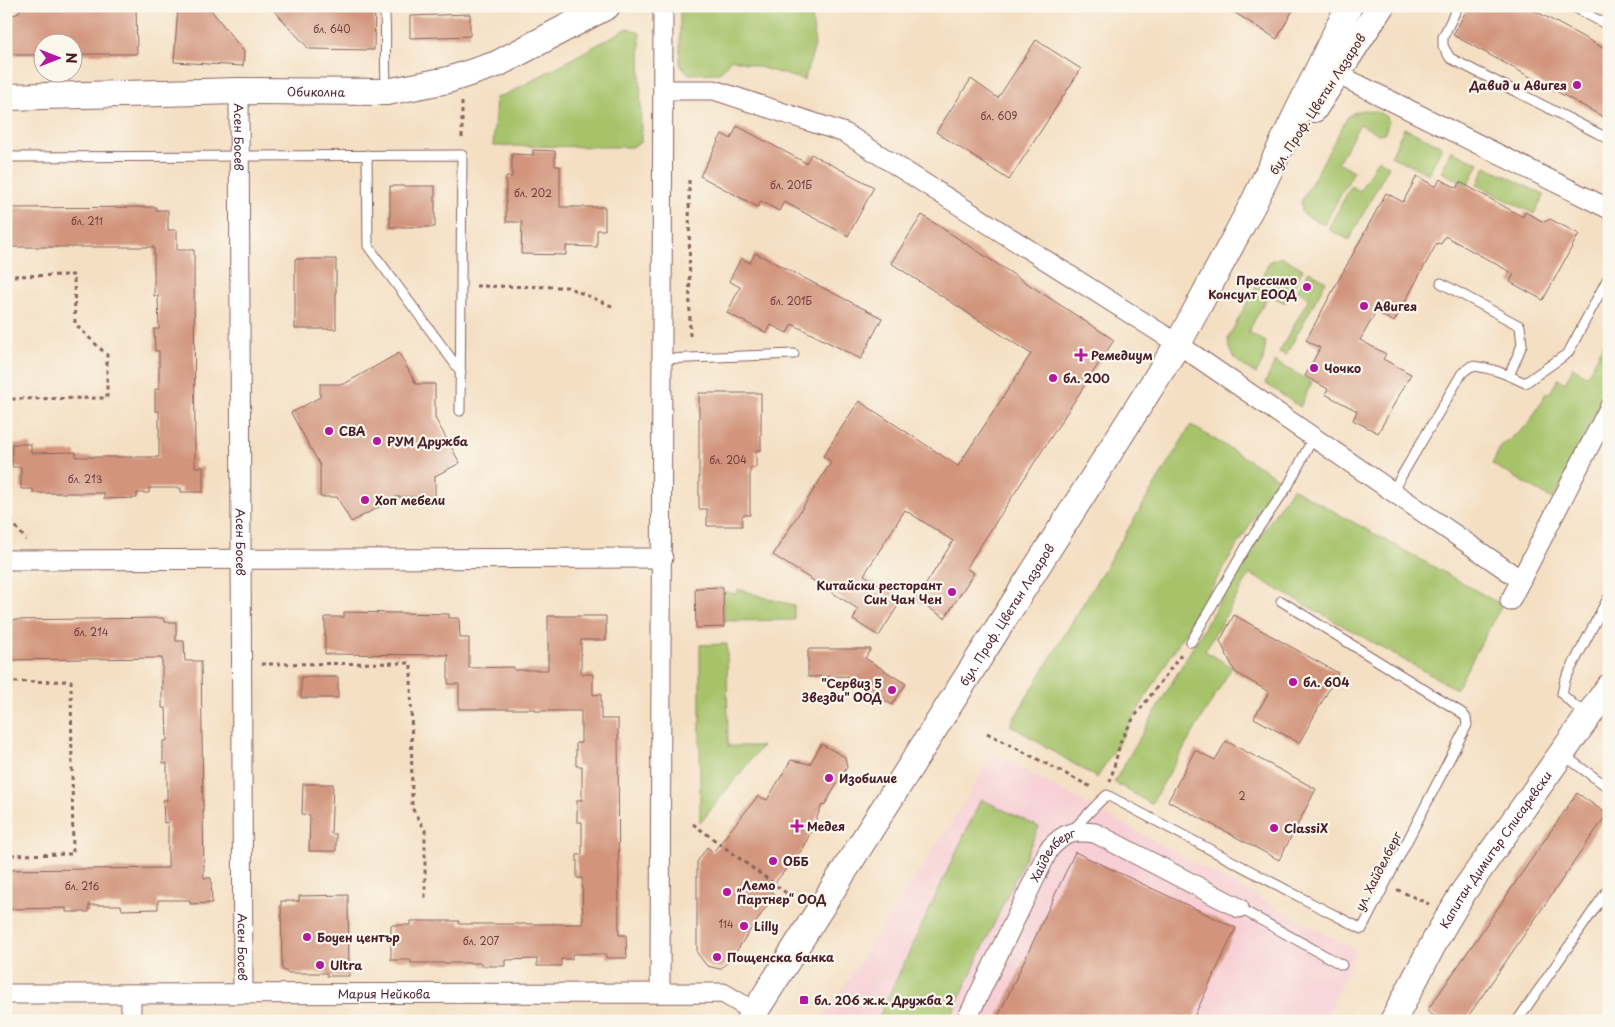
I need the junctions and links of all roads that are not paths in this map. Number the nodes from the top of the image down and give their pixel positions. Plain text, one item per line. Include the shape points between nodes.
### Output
1 (384, 6) edge
2 (607, 6) edge
3 (663, 6) edge
4 (1349, 6) edge
5 (1381, 6) edge
6 (1458, 6) edge
7 (1572, 6) edge
8 (1609, 26) edge
9 (1337, 74) junction
10 (663, 90) junction
11 (239, 91) junction
12 (387, 92) junction
13 (6, 96) edge
14 (1609, 139) edge
15 (367, 155) junction
16 (240, 156) junction
17 (6, 157) edge
18 (1254, 202) junction
19 (1607, 203) edge
20 (1609, 276) edge
21 (1441, 284) dead end
22 (1178, 344) junction
23 (794, 354) dead end
24 (662, 359) junction
25 (461, 372) junction
26 (1509, 376) junction
27 (1609, 408) edge
28 (460, 411) dead end
29 (1313, 438) junction
30 (1392, 492) junction
31 (663, 558) junction
32 (6, 560) edge
33 (241, 560) junction
34 (1521, 580) junction
35 (1609, 596) edge
36 (1281, 601) dead end
37 (1510, 601) dead end
38 (1190, 642) road end
39 (1609, 687) edge
40 (1589, 715) junction
41 (1562, 754) junction
42 (1609, 788) edge
43 (1071, 832) junction
44 (1609, 888) edge
45 (1239, 908) joint
46 (1342, 965) dead end
47 (243, 993) junction
48 (660, 993) junction
49 (6, 994) edge
50 (131, 994) junction
51 (752, 1016) edge
52 (131, 1021) edge
53 (966, 1021) edge
54 (1393, 1021) edge
55 (1517, 1021) edge

1 - 12 lane
2 - 12 main road, Обиколна via 497,64 448,80
3 - 10 street
4 - 18 main road, бул. Проф. Цветан Лазаров
5 - 9 main road, бул. Проф. Цветан Лазаров
6 - 14 lane via 1443,37 1450,58
7 - 8 lane
9 - 18 main road, бул. Проф. Цветан Лазаров
9 - 19 street
10 - 22 street via 714,90 845,133
10 - 24 street
11 - 12 main road, Обиколна
11 - 13 main road, Обиколна
11 - 16 street, Асен Босев
15 - 16 lane
15 - 25 lane via 368,246
15 - 25 lane via 462,155
16 - 17 lane
16 - 33 street, Асен Босев
18 - 22 main road, бул. Проф. Цветан Лазаров
20 - 26 lane via 1568,354 1525,383
21 - 26 lane via 1520,326 1522,344
22 - 29 street
22 - 51 main road, бул. Проф. Цветан Лазаров
23 - 24 lane
24 - 31 street
25 - 28 lane
26 - 30 lane via 1484,366 1472,366 1462,373
27 - 34 street
29 - 30 street
29 - 38 lane via 1288,486 1250,540
30 - 34 street
31 - 33 street
31 - 48 street
32 - 33 street
33 - 47 street, Асен Босев
34 - 37 street
35 - 40 lane via 1564,680 1562,694
36 - 43 lane, ул. Хайделберг via 1466,718 1467,725 1362,929 1107,795
39 - 40 main road, Капитан Димитър Списаревски
40 - 41 main road, Капитан Димитър Списаревски
41 - 42 lane
41 - 54 main road, Капитан Димитър Списаревски via 1464,892
43 - 45 street, Хайделберг via 1095,833
43 - 53 street, Хайделберг via 1059,837 1049,849
44 - 55 lane
45 - 46 lane
47 - 48 street, Мария Нейкова
47 - 50 street, Мария Нейкова
48 - 51 street, Мария Нейкова via 723,993
49 - 50 street, Мария Нейкова
50 - 52 street

